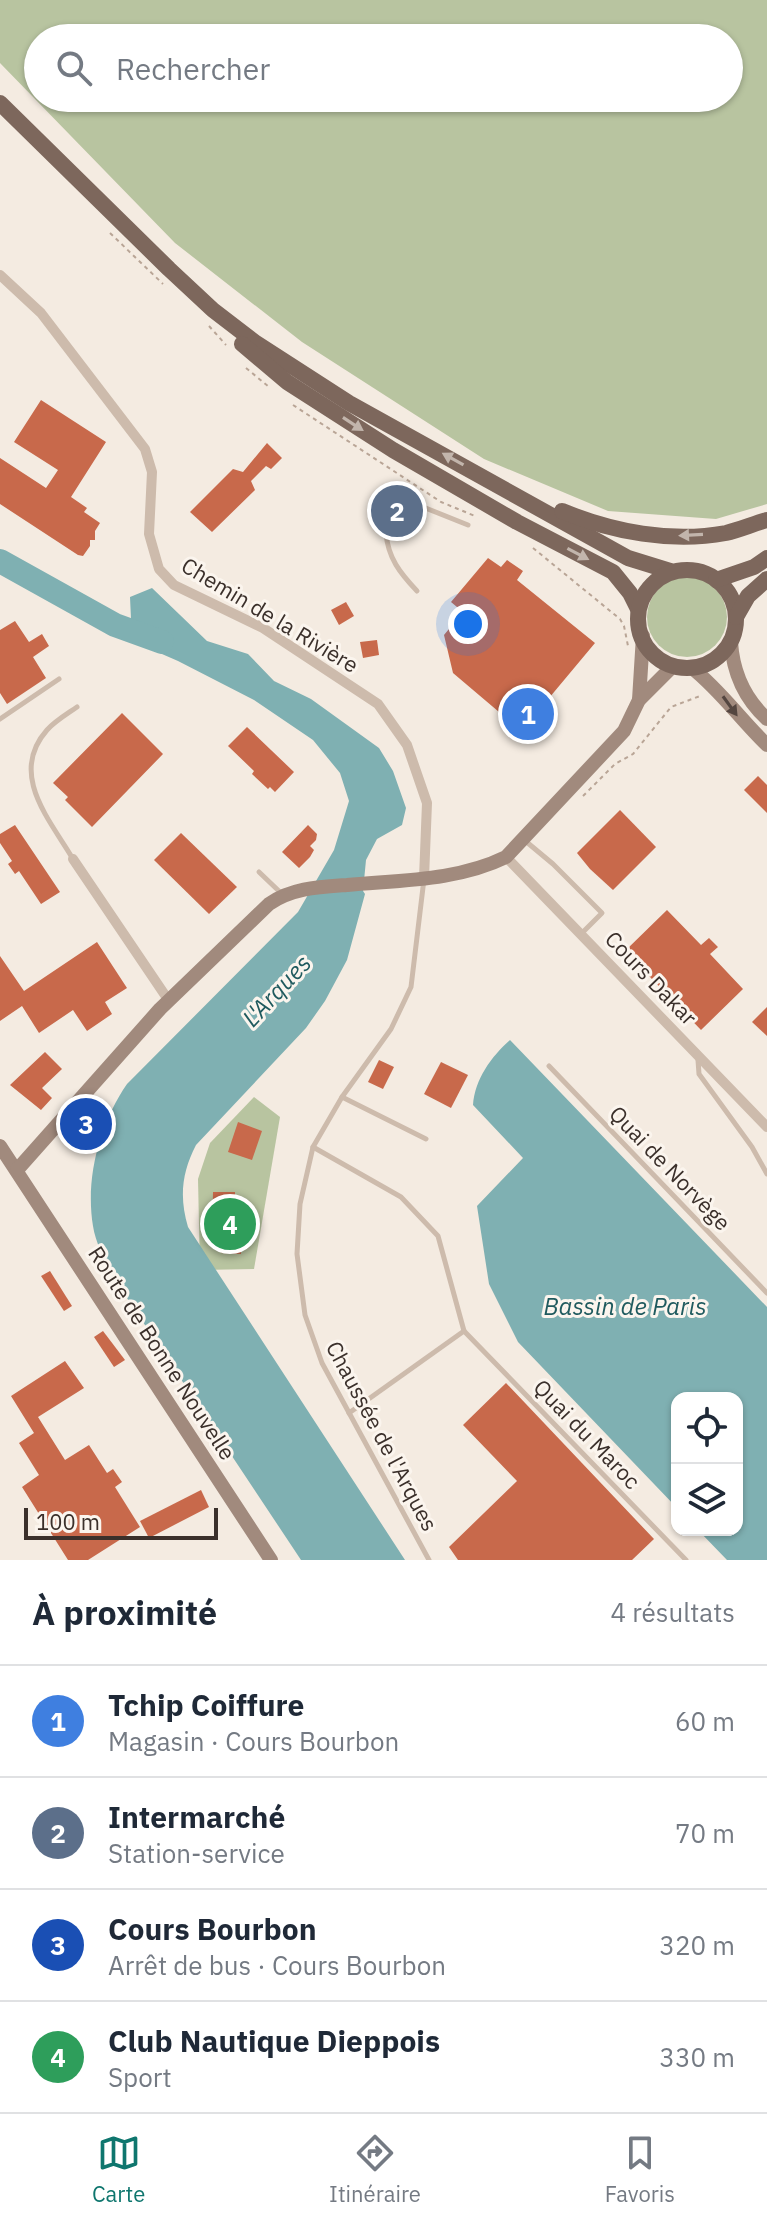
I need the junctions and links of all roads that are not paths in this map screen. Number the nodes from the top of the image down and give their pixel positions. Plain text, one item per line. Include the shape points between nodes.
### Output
1 (0, 103) edge
2 (169, 269) junction
3 (0, 275) edge
4 (497, 483) junction
5 (404, 509) dead end
6 (397, 518) dead end
7 (767, 520) edge
8 (468, 525) dead end
9 (767, 558) edge
10 (670, 571) junction
11 (767, 579) edge
12 (716, 580) junction
13 (417, 591) dead end
14 (638, 609) junction
15 (736, 617) junction
16 (643, 636) junction
17 (731, 642) junction
18 (673, 666) junction
19 (692, 668) junction
20 (59, 679) dead end
21 (639, 700) junction
22 (77, 707) dead end
23 (0, 719) edge
24 (767, 719) edge
25 (767, 745) edge
26 (523, 839) junction
27 (506, 857) junction
28 (73, 859) joint
29 (259, 872) dead end
30 (424, 878) junction
31 (283, 894) junction
32 (581, 935) junction
33 (169, 1001) junction
34 (698, 1056) junction
35 (549, 1066) dead end
36 (342, 1097) junction
37 (767, 1127) edge
38 (426, 1139) dead end
39 (313, 1147) junction
40 (6, 1159) edge
41 (767, 1174) edge
42 (767, 1293) edge
43 (464, 1331) junction
44 (349, 1413) junction
45 (271, 1560) edge
46 (429, 1560) edge
47 (686, 1560) edge

1 - 2 main road
4 -> 2 main road via 304,375 235,326
2 -> 14 main road via 208,314 287,382 393,450 613,572
3 - 30 street, Chemin de la Rivière via 41,313 145,449 152,472 149,534 159,569 174,585 263,628 386,714 407,745 427,803
7 -> 4 main road via 725,533 656,536 594,523
4 - 10 main road via 628,558
5 - 8 lane via 418,505
6 - 13 lane via 386,533 387,550
9 - 12 main road
10 - 12 main road via 691,570
10 - 14 main road via 649,586
11 - 15 main road
12 - 15 main road via 728,593
14 - 16 main road
15 - 17 main road
16 - 18 main road via 649,649
16 - 21 main road
17 - 19 main road via 710,663
17 - 24 main road via 736,678
18 - 19 main road
18 - 21 main road
19 -> 25 main road
20 - 23 lane
21 - 26 main road via 624,731
22 - 28 lane via 47,730 30,768 37,798
26 - 27 main road
26 - 32 lane via 602,913
27 - 30 main road via 486,867
27 - 32 street, Cours Dakar
28 - 33 street
29 - 31 lane
30 - 31 main road
30 - 36 lane, Chaussée de l'Arques via 411,987 391,1029
31 - 33 main road
32 - 34 street, Cours Dakar
33 - 40 main road
34 - 37 street, Cours Dakar
34 - 41 lane via 699,1074
35 - 42 lane, Quai de Norvège
36 - 38 lane
36 - 39 lane, Chaussée de l'Arques
39 - 43 lane, Quai du Maroc via 401,1197 438,1236
39 - 44 lane, Chaussée de l'Arques via 300,1204 297,1254 305,1315 322,1363
40 - 45 main road, Route de Bonne Nouvelle
43 - 44 lane
43 - 47 lane, Quai du Maroc
44 - 46 lane, Chaussée de l'Arques

